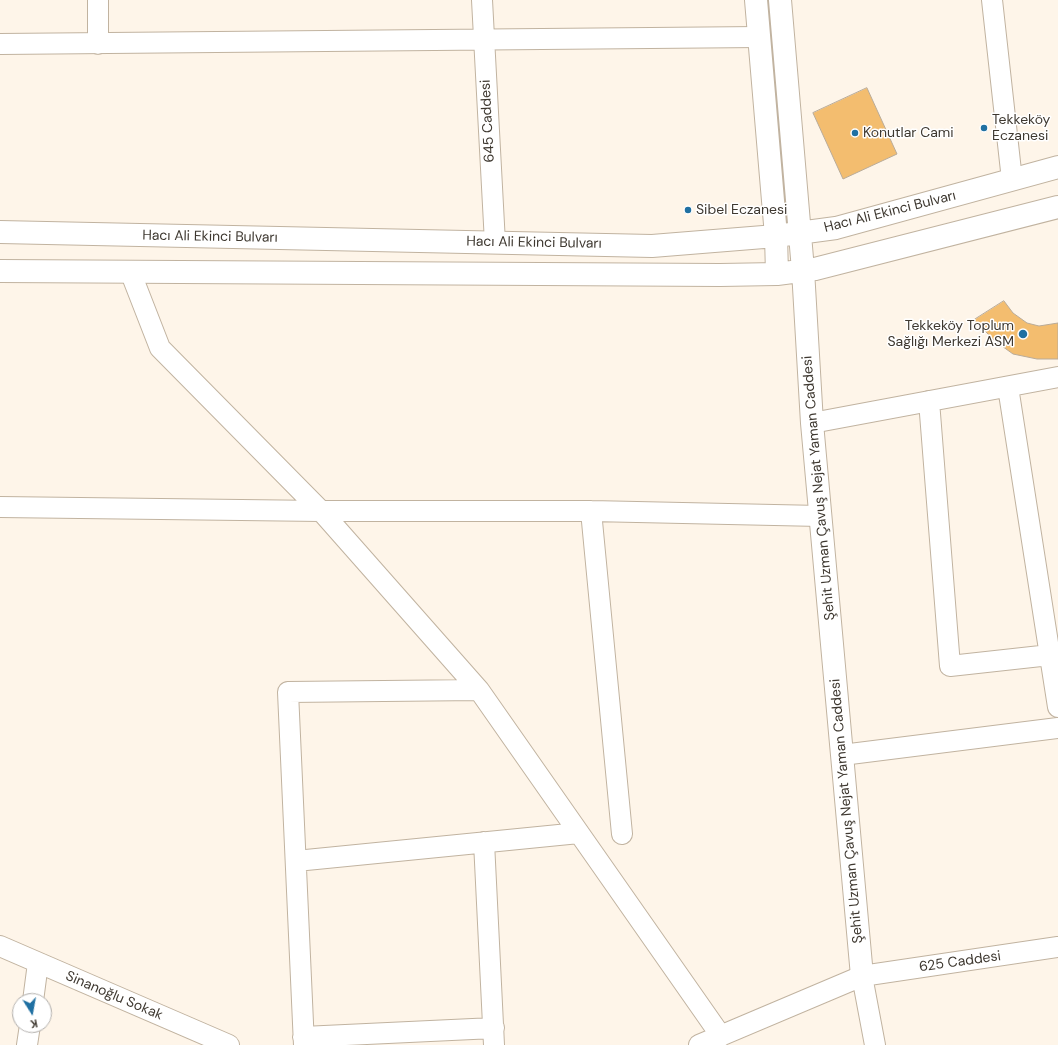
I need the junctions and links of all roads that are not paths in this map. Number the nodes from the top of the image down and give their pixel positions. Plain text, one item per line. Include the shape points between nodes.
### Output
1 (98, 0) edge
2 (482, 0) edge
3 (756, 0) edge
4 (780, 0) edge
5 (992, 0) edge
6 (759, 37) junction
7 (484, 41) junction
8 (0, 44) edge
9 (98, 44) junction
10 (1058, 167) edge
11 (1012, 180) junction
12 (1058, 207) edge
13 (0, 232) edge
14 (800, 233) junction
15 (776, 236) junction
16 (495, 243) junction
17 (803, 270) junction
18 (0, 271) edge
19 (130, 272) junction
20 (776, 274) junction
21 (1058, 377) edge
22 (1008, 386) junction
23 (929, 401) junction
24 (812, 423) junction
25 (0, 507) edge
26 (591, 511) junction
27 (321, 512) junction
28 (820, 516) junction
29 (1050, 655) junction
30 (479, 690) junction
31 (1058, 707) edge
32 (1058, 728) edge
33 (842, 755) junction
34 (579, 833) junction
35 (622, 834) dead end
36 (484, 842) junction
37 (296, 861) junction
38 (0, 946) edge
39 (1058, 947) edge
40 (38, 963) junction
41 (862, 976) junction
42 (34, 993) edge
43 (29, 1033) edge
44 (721, 1036) junction
45 (494, 1037) edge
46 (303, 1041) edge
47 (27, 1045) edge
48 (229, 1045) edge
49 (699, 1045) edge
50 (875, 1045) edge

1 - 9 street
2 - 7 street, 645 Caddesi
3 - 6 street
4 - 14 street, Şehit Uzman Çavuş Nejat Yaman Caddesi
5 - 11 street
6 - 7 street
6 - 15 street
7 - 9 street
7 - 16 street, 645 Caddesi
8 - 9 street
10 - 11 street, Hacı Ali Ekinci Bulvarı
11 - 14 street, Hacı Ali Ekinci Bulvarı via 836,228
12 - 17 street
13 - 16 street, Hacı Ali Ekinci Bulvarı
14 - 15 street, Hacı Ali Ekinci Bulvarı
14 - 17 street, Şehit Uzman Çavuş Nejat Yaman Caddesi
15 - 16 street, Hacı Ali Ekinci Bulvarı via 652,246
15 - 20 street
17 - 20 street
17 - 24 street, Şehit Uzman Çavuş Nejat Yaman Caddesi
18 - 19 street
19 - 20 street
19 - 27 street via 160,348
21 - 22 street
22 - 23 street
22 - 29 street
23 - 24 street
23 - 29 street via 950,666
24 - 28 street, Şehit Uzman Çavuş Nejat Yaman Caddesi
25 - 27 street
26 - 27 street
26 - 28 street
26 - 35 street
27 - 30 street
28 - 33 street, Şehit Uzman Çavuş Nejat Yaman Caddesi
29 - 31 street
30 - 34 street
30 - 37 street via 288,692
32 - 33 street
33 - 41 street, Şehit Uzman Çavuş Nejat Yaman Caddesi
34 - 36 street
34 - 44 street
36 - 37 street
36 - 45 street
37 - 46 street
38 - 40 street, Sinanoğlu Sokak
39 - 41 street, 625 Caddesi
40 - 42 street
40 - 48 street, Sinanoğlu Sokak
41 - 44 street, 625 Caddesi
41 - 50 street
43 - 47 street
44 - 49 street, 625 Caddesi
45 - 46 street

